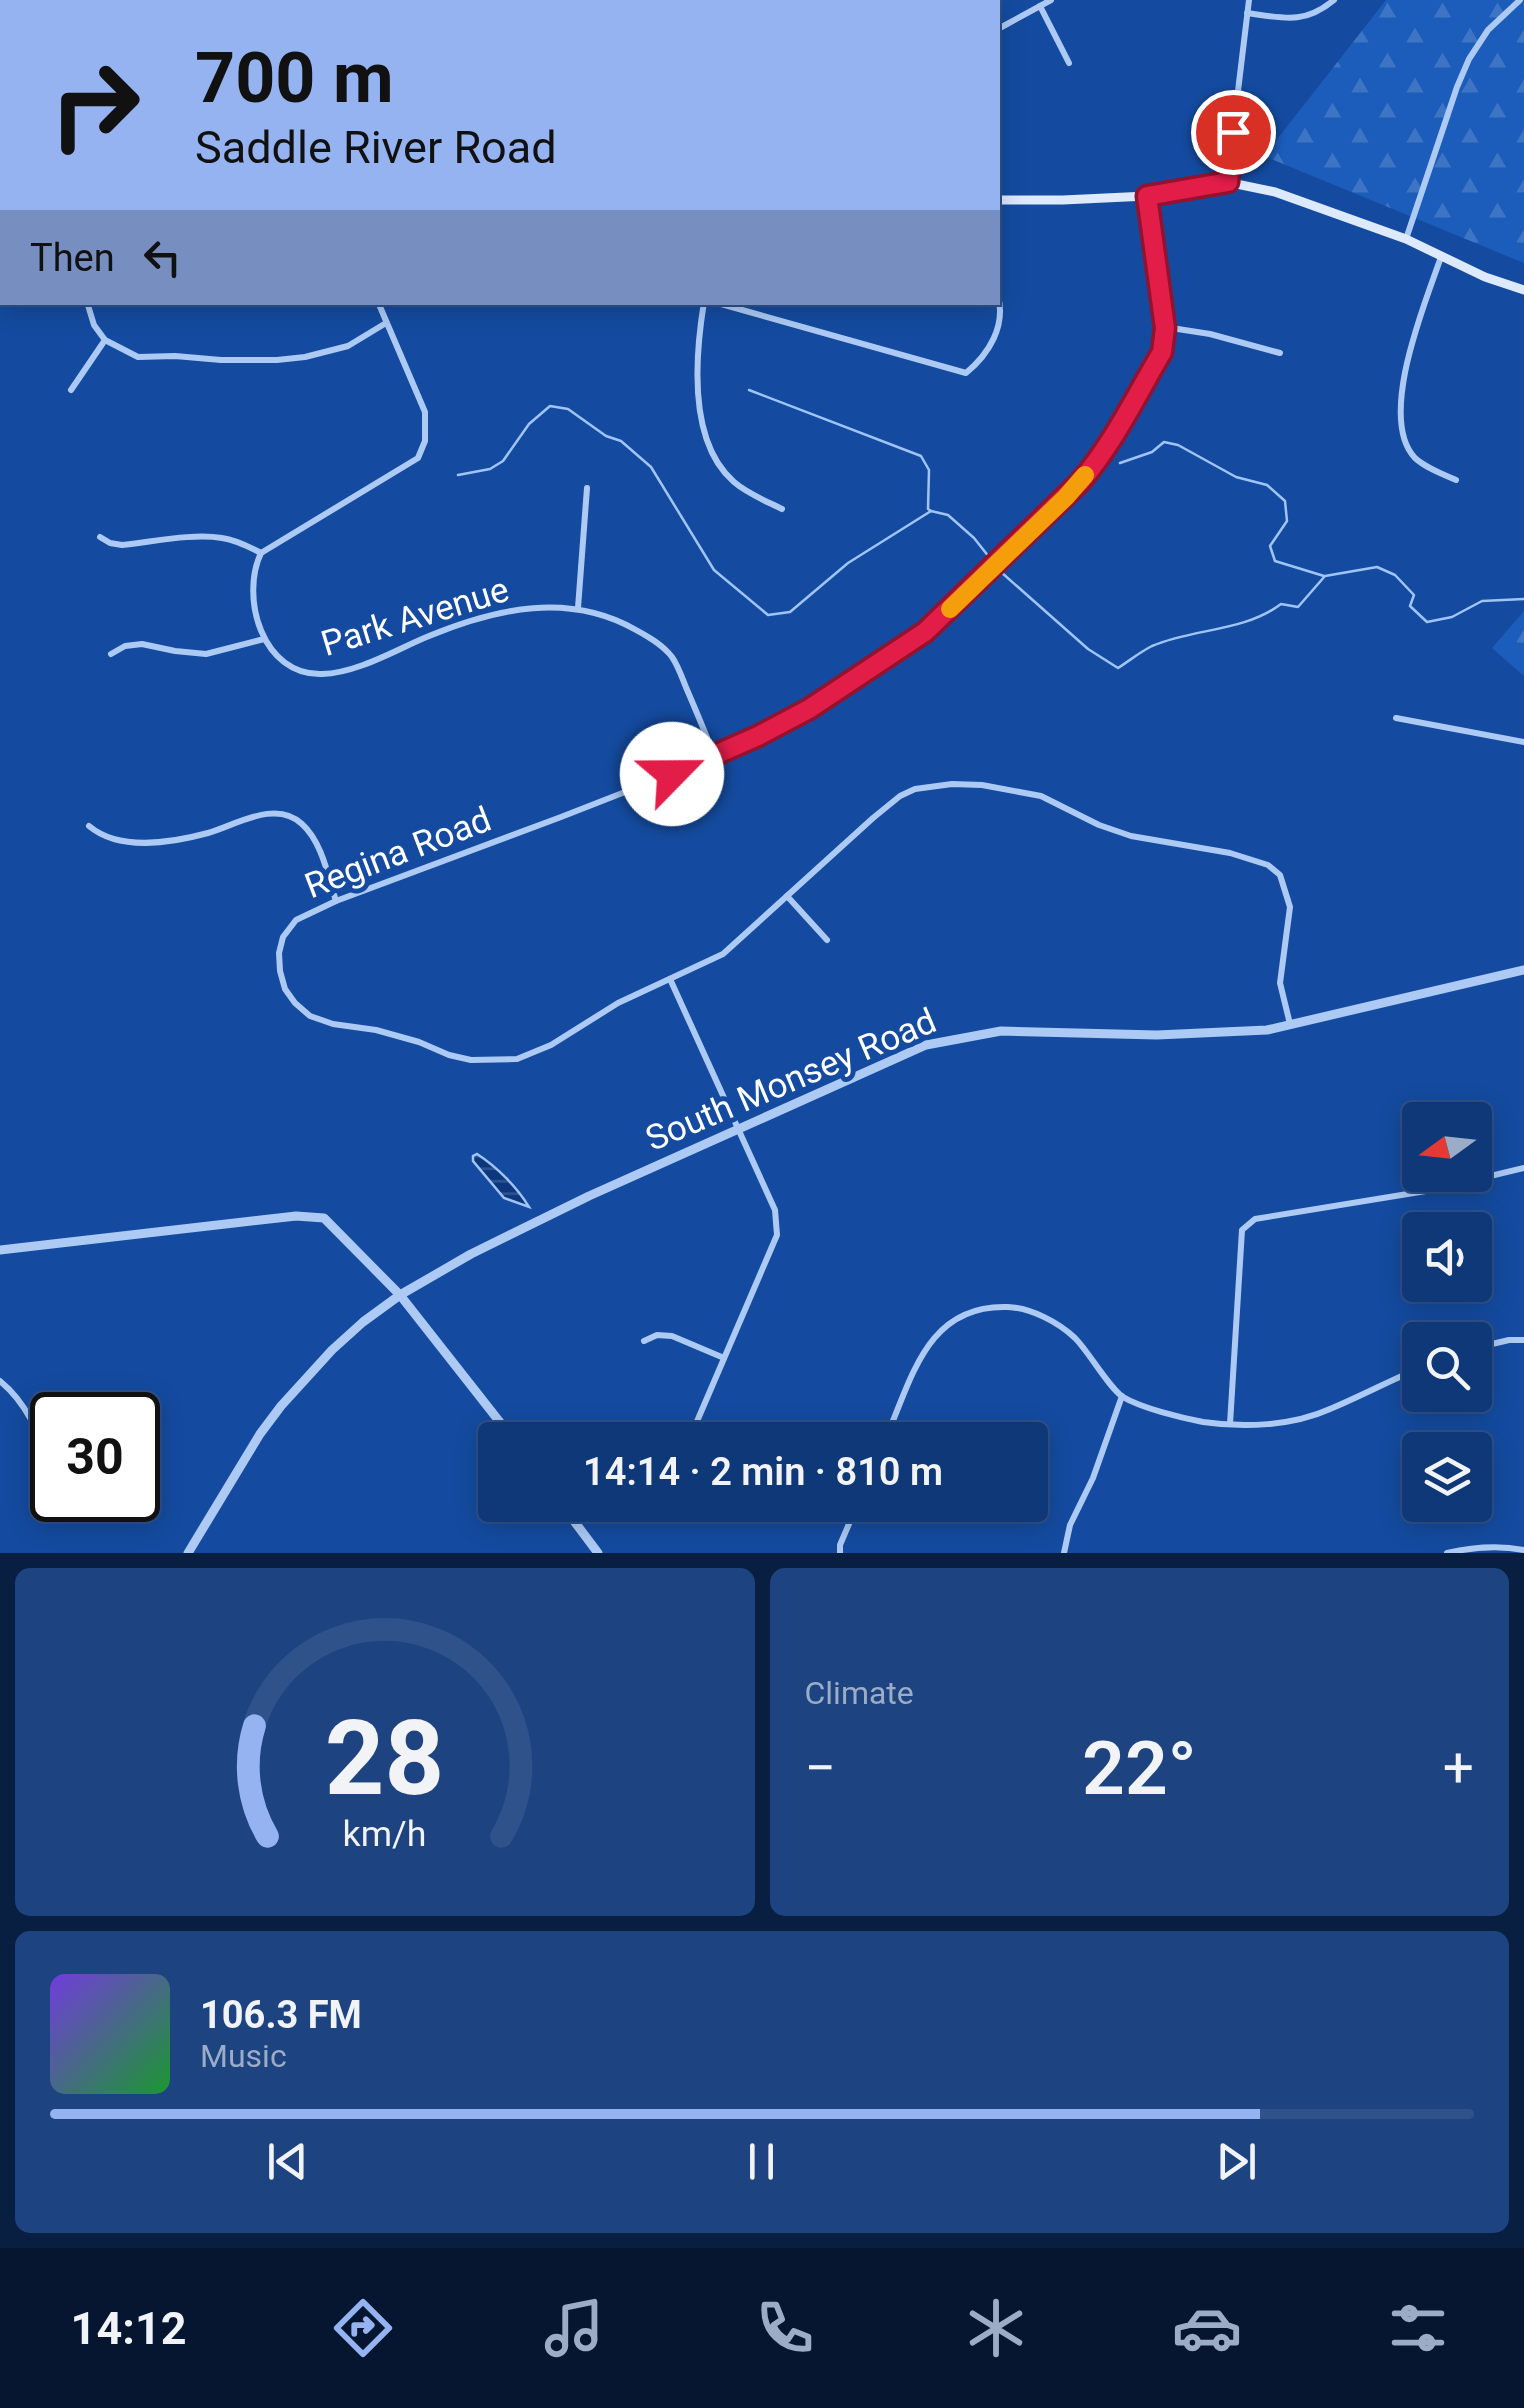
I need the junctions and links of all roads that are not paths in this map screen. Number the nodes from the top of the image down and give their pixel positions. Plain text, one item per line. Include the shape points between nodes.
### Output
1 (1051, 0) edge
2 (1249, 0) edge
3 (1334, 0) edge
4 (1520, 0) edge
5 (1040, 6) junction
6 (1248, 13) junction
7 (1000, 28) edge
8 (1069, 63) dead end
9 (1228, 182) junction
10 (1147, 196) junction
11 (1000, 200) edge
12 (1406, 239) junction
13 (1441, 257) junction
14 (1524, 290) edge
15 (88, 305) edge
16 (379, 305) edge
17 (704, 305) edge
18 (725, 305) edge
19 (1000, 305) edge
20 (386, 323) junction
21 (1165, 328) junction
22 (105, 340) junction
23 (1280, 354) dead end
24 (71, 390) dead end
25 (1456, 480) dead end
26 (587, 488) dead end
27 (782, 508) dead end
28 (100, 537) dead end
29 (261, 552) junction
30 (578, 608) junction
31 (264, 639) junction
32 (112, 654) dead end
33 (1396, 718) dead end
34 (1524, 742) edge
35 (714, 756) junction
36 (90, 826) dead end
37 (787, 896) junction
38 (336, 901) junction
39 (827, 940) dead end
40 (1524, 970) edge
41 (670, 980) junction
42 (1290, 1024) junction
43 (738, 1130) junction
44 (1524, 1168) edge
45 (0, 1250) edge
46 (400, 1295) junction
47 (1524, 1340) edge
48 (644, 1341) dead end
49 (1492, 1344) edge
50 (724, 1358) junction
51 (1402, 1376) edge
52 (0, 1381) edge
53 (1122, 1396) junction
54 (30, 1418) edge
55 (500, 1422) edge
56 (697, 1422) edge
57 (894, 1422) edge
58 (1230, 1424) junction
59 (575, 1522) edge
60 (850, 1522) edge
61 (1524, 1550) edge
62 (188, 1553) edge
63 (598, 1553) edge
64 (840, 1553) edge
65 (1064, 1553) edge
66 (1448, 1553) edge

1 - 5 street
2 - 6 street
3 - 6 street via 1298,19
4 - 12 street via 1469,59
5 - 7 street
5 - 8 street
6 - 9 street
9 - 10 main road
9 - 12 main road
10 - 11 main road
10 - 21 street, Regina Road
12 - 13 main road
13 - 14 main road
13 - 25 street via 1412,346 1400,419 1413,456
15 - 22 street
16 - 20 street
17 - 27 street via 698,359 707,442 737,484
18 - 19 street via 966,374 991,344
20 - 22 street via 348,346 277,360 138,357
20 - 29 street via 425,412 426,441 418,458
21 - 23 street
21 - 35 street, Regina Road via 1162,352 1093,467 947,612 809,709
22 - 24 street
26 - 30 street
28 - 29 street via 122,545 222,538
29 - 31 street via 252,580
30 - 31 street, Park Avenue via 522,609 470,620 378,660 321,674 286,666
30 - 35 street, Park Avenue via 615,618 672,657
31 - 32 street via 206,654 142,644
33 - 34 street
35 - 38 street, Regina Road
36 - 38 street via 100,835 139,843 288,815 315,840
37 - 39 street
37 - 41 street, Regina Road via 723,954
37 - 42 street, Regina Road via 915,789 982,785 1040,796 1131,836 1230,853 1280,875 1290,907 1280,983
38 - 41 street, Regina Road via 296,920 283,938 280,972 295,1004 310,1016 448,1055 517,1058
40 - 42 street, South Monsey Road
41 - 43 street
42 - 43 street, South Monsey Road via 1157,1035 1000,1031 926,1046
43 - 46 street, South Monsey Road via 548,1216
43 - 50 street via 775,1210 777,1235
44 - 58 street via 1254,1219 1242,1230
45 - 46 street via 310,1216 324,1218
46 - 55 street
46 - 62 street, South Monsey Road via 332,1350 281,1406
47 - 49 street
48 - 50 street via 672,1336
50 - 56 street
51 - 58 street via 1293,1420
52 - 54 street
53 - 57 street via 1058,1326 1016,1307 988,1306 960,1314 937,1332
53 - 58 street via 1202,1422
53 - 65 street
59 - 63 street
60 - 64 street
61 - 66 street

